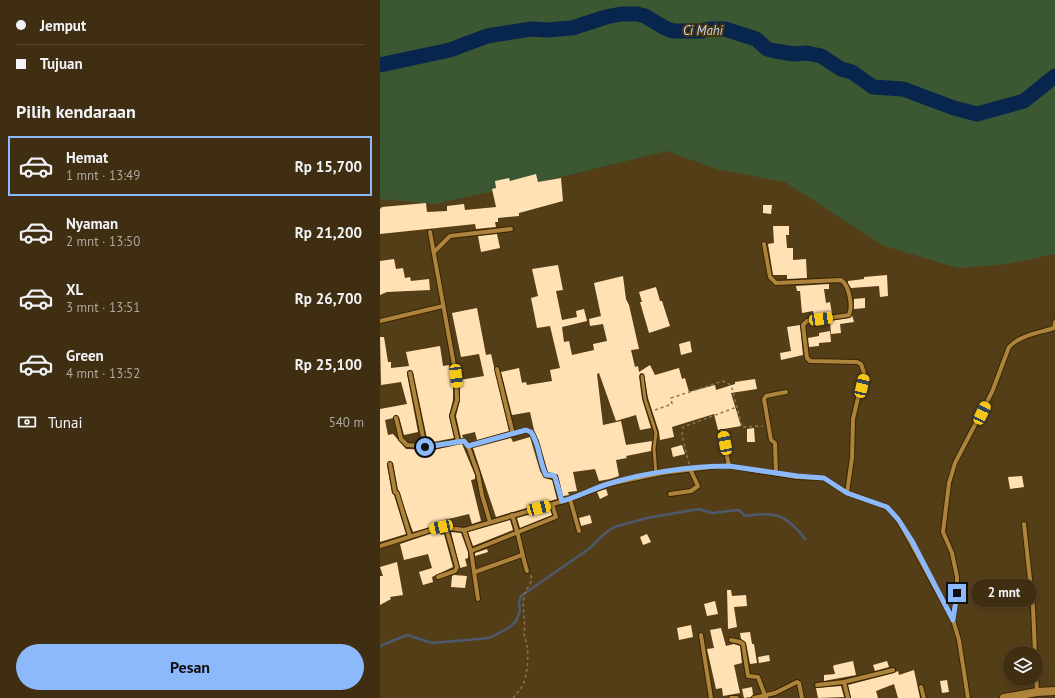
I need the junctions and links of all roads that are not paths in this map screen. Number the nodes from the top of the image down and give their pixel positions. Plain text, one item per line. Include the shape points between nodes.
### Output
1 (511, 229) dead end
2 (430, 232) dead end
3 (764, 244) dead end
4 (434, 252) junction
5 (444, 306) junction
6 (380, 321) edge
7 (1055, 322) edge
8 (497, 369) dead end
9 (410, 373) dead end
10 (642, 376) dead end
11 (786, 392) dead end
12 (396, 418) dead end
13 (722, 432) dead end
14 (513, 434) junction
15 (458, 441) junction
16 (468, 446) junction
17 (425, 447) junction
18 (390, 464) dead end
19 (729, 466) junction
20 (690, 469) junction
21 (776, 473) junction
22 (656, 474) junction
23 (847, 493) junction
24 (670, 494) dead end
25 (570, 499) junction
26 (562, 501) junction
27 (552, 504) junction
28 (512, 515) junction
29 (490, 522) junction
30 (1024, 524) dead end
31 (446, 528) junction
32 (464, 530) junction
33 (579, 530) dead end
34 (519, 532) junction
35 (410, 536) junction
36 (380, 546) edge
37 (471, 551) junction
38 (522, 555) junction
39 (527, 571) road end
40 (475, 572) junction
41 (438, 577) dead end
42 (478, 599) dead end
43 (953, 620) junction
44 (701, 635) dead end
45 (731, 640) dead end
46 (1035, 646) edge
47 (893, 670) dead end
48 (844, 682) junction
49 (817, 685) dead end
50 (1037, 686) edge
51 (921, 687) dead end
52 (1055, 691) edge
53 (1037, 692) junction
54 (765, 697) edge
55 (711, 698) edge
56 (731, 698) edge
57 (737, 698) edge
58 (754, 698) edge
59 (802, 698) edge
60 (848, 698) edge
61 (924, 698) edge
62 (968, 698) edge
63 (1004, 698) edge

1 - 4 street via 450,236
2 - 4 street
3 - 23 street via 770,277 776,283 841,280 846,284 851,309 849,315 807,321 803,324 807,358 857,362 863,368 854,419
4 - 5 street
5 - 6 street
5 - 15 street via 456,376 457,400 452,416
7 - 43 street via 1054,328 1024,337 1008,347 992,392 955,463 946,498 944,524 957,578
8 - 14 street
9 - 17 street
10 - 22 lane via 645,399 656,433
11 - 21 street via 766,396 764,399 771,440 775,443
12 - 17 street via 402,442
13 - 19 street
14 - 16 street
14 - 26 street via 526,430 533,435 542,458 543,470 546,475 555,477
15 - 16 street via 464,441
15 - 17 street
16 - 29 street
18 - 35 street via 395,492
19 - 20 street
19 - 21 street
20 - 22 street
20 - 24 street via 698,486 691,491
21 - 23 street via 824,478
22 - 25 street via 609,484
23 - 43 street via 887,507 898,519
25 - 26 street
25 - 33 street
26 - 27 street
27 - 28 street
27 - 34 street via 556,517
28 - 29 street
28 - 34 street
29 - 32 street
30 - 46 street
31 - 32 street
31 - 35 street via 431,529
31 - 41 street via 457,567 455,571
32 - 37 street
34 - 37 street
34 - 38 street
35 - 36 street
37 - 40 street
38 - 39 street
38 - 40 street
40 - 42 street
43 - 62 street via 959,640
44 - 55 street
45 - 54 street via 743,644 748,676 758,677
47 - 48 street
48 - 49 street
48 - 60 street
50 - 53 street
51 - 61 street
52 - 53 main road
53 - 63 main road
54 - 58 street
54 - 59 street via 797,682
56 - 57 street

